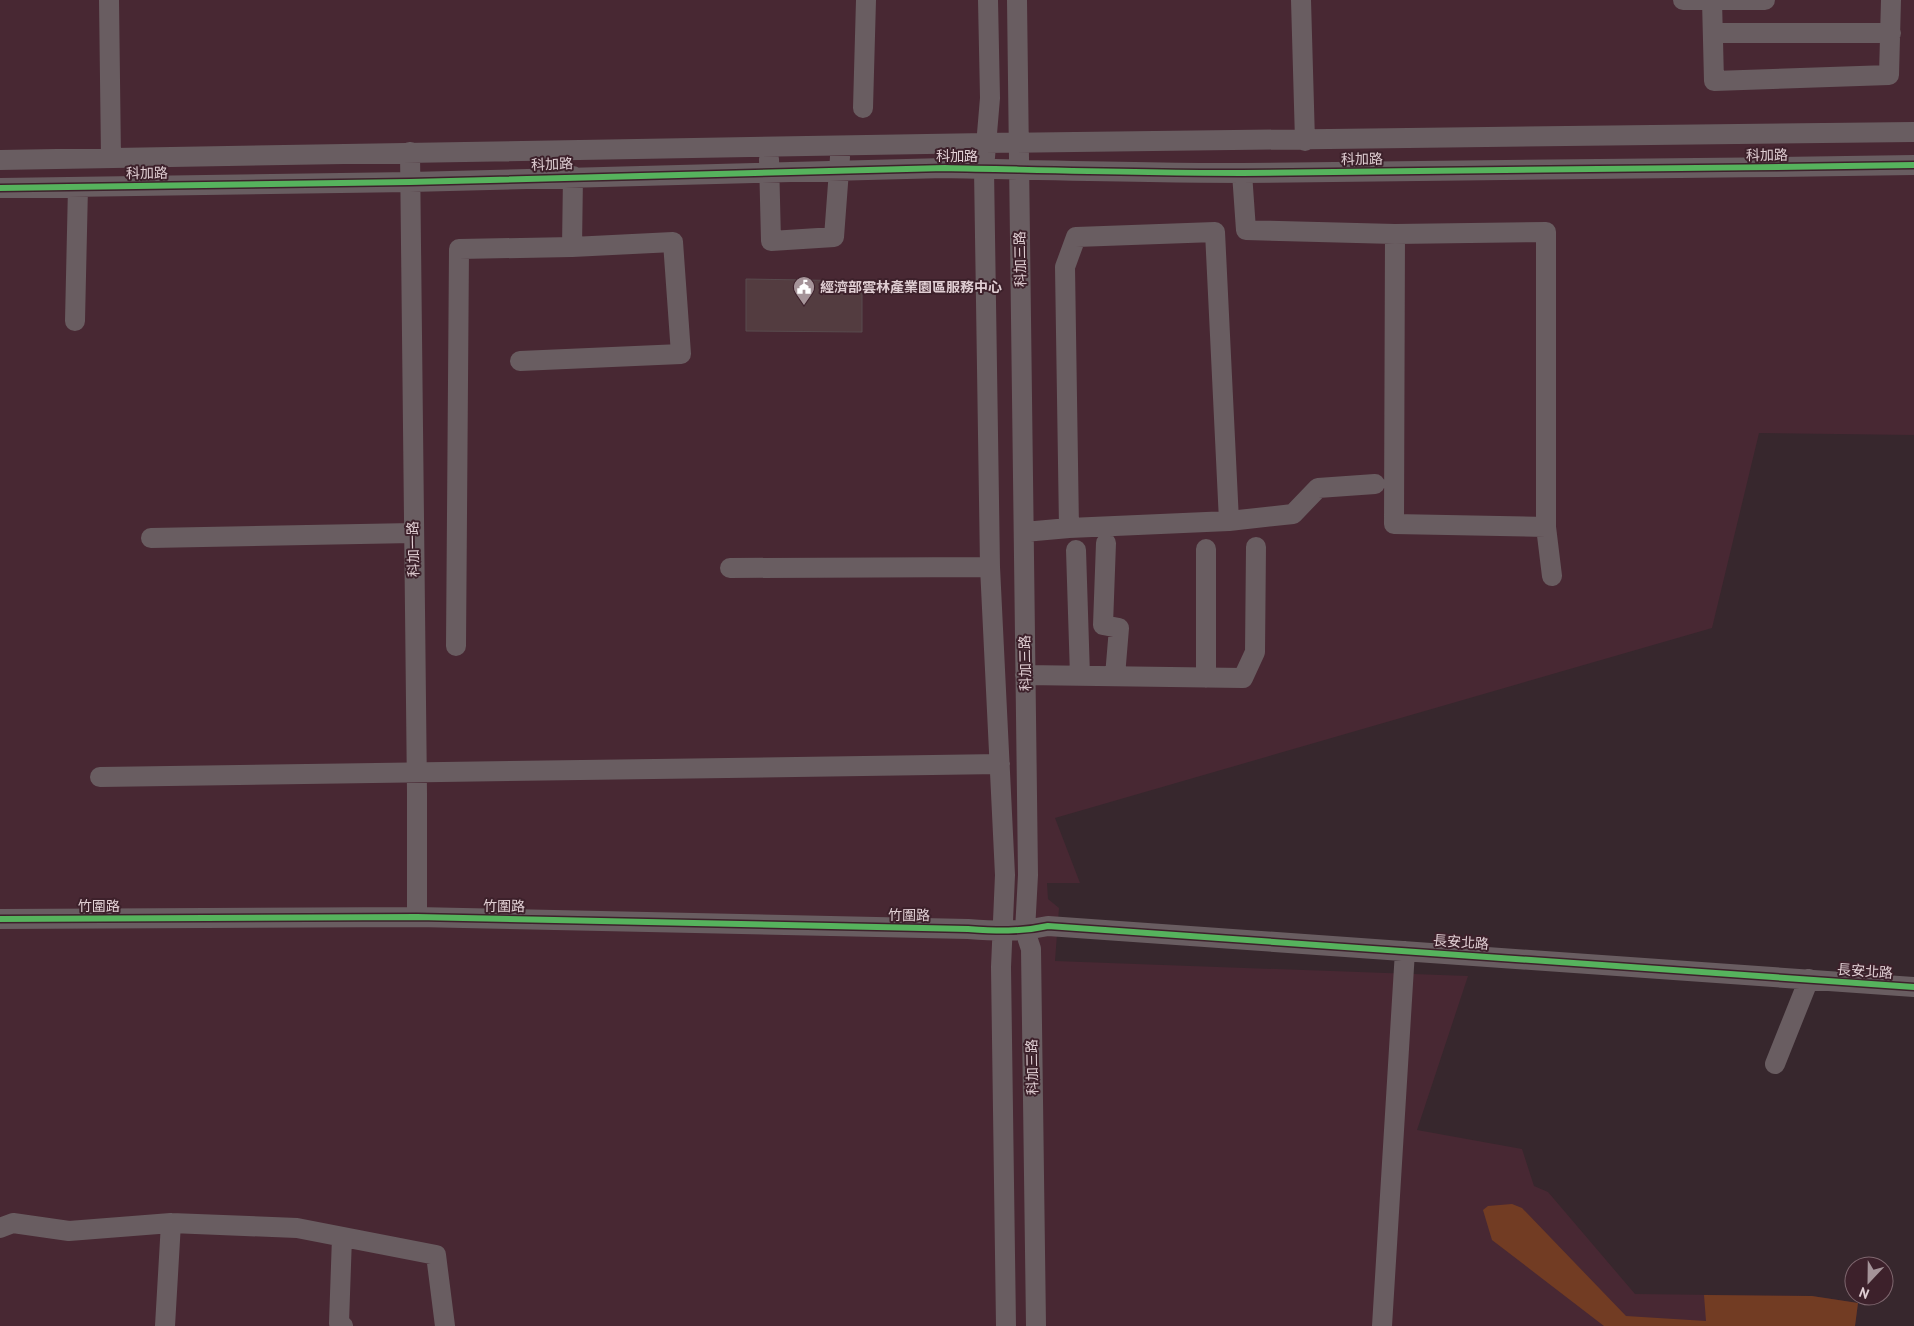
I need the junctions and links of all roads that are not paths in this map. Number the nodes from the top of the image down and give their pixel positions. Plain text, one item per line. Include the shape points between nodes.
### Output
1 (109, 0) edge
2 (866, 0) edge
3 (988, 0) edge
4 (1017, 0) edge
5 (1301, 0) edge
6 (1683, 0) edge
7 (1712, 0) edge
8 (1765, 0) edge
9 (1891, 0) edge
10 (1713, 33) junction
11 (1891, 33) junction
12 (863, 108) dead end
13 (1914, 132) edge
14 (1304, 141) junction
15 (986, 143) junction
16 (1019, 144) junction
17 (841, 146) junction
18 (769, 147) junction
19 (410, 152) junction
20 (111, 158) junction
21 (0, 160) edge
22 (1914, 165) edge
23 (1019, 168) junction
24 (984, 169) junction
25 (839, 170) junction
26 (770, 172) junction
27 (1242, 173) junction
28 (573, 176) junction
29 (410, 182) junction
30 (78, 187) junction
31 (0, 188) edge
32 (1246, 230) junction
33 (1215, 232) junction
34 (1395, 234) junction
35 (572, 247) junction
36 (75, 321) dead end
37 (520, 361) dead end
38 (1375, 484) dead end
39 (1228, 521) junction
40 (1546, 527) junction
41 (1069, 528) junction
42 (1024, 532) junction
43 (413, 533) junction
44 (151, 538) dead end
45 (1106, 544) dead end
46 (1256, 547) dead end
47 (1076, 550) dead end
48 (1206, 550) dead end
49 (990, 567) junction
50 (730, 568) dead end
51 (1552, 576) dead end
52 (456, 646) dead end
53 (1026, 675) junction
54 (1080, 676) junction
55 (1115, 676) junction
56 (1206, 678) junction
57 (1000, 764) junction
58 (417, 774) junction
59 (100, 777) dead end
60 (416, 917) junction
61 (0, 919) edge
62 (1011, 931) junction
63 (1406, 951) junction
64 (1809, 979) junction
65 (1914, 987) edge
66 (1775, 1064) dead end
67 (171, 1223) junction
68 (0, 1228) edge
69 (342, 1237) junction
70 (165, 1326) edge
71 (343, 1326) edge
72 (445, 1326) edge
73 (1006, 1326) edge
74 (1036, 1326) edge
75 (1382, 1326) edge

1 - 20 street
2 - 12 street
3 - 15 street, 科加三路 via 990,98
4 - 16 street, 科加三路
5 - 14 street
6 - 7 street
7 - 8 street
7 - 10 street
9 - 11 street
10 - 11 street
10 - 11 street via 1714,81 1890,75
13 - 14 street, 科加路
14 - 16 street, 科加路
15 - 16 street, 科加路
15 - 17 street, 科加路
15 - 24 street, 科加三路
16 - 23 street, 科加三路
17 - 18 street, 科加路
17 - 25 street
18 - 19 street, 科加路
18 - 26 street
19 - 20 street, 科加路
19 - 29 street, 科加一路
20 - 21 street, 科加路
22 - 27 street, 科加路
23 - 24 street, 科加路
23 - 27 street, 科加路 via 1061,172
23 - 42 street, 科加三路
24 - 25 street, 科加路
24 - 49 street, 科加三路
25 - 26 street, 科加路
25 - 26 street via 834,236 772,241
26 - 28 street, 科加路
27 - 32 street
28 - 29 street, 科加路
28 - 35 street
29 - 30 street, 科加路
29 - 43 street, 科加一路
30 - 31 street, 科加路
30 - 36 street
32 - 33 street
32 - 34 street
33 - 39 street
33 - 41 street via 1076,237 1065,268
34 - 40 street via 1394,524
34 - 40 street via 1546,232
35 - 37 street via 673,242 680,354
35 - 52 street via 459,249
38 - 39 street via 1318,488 1293,514
39 - 41 street
40 - 51 street
41 - 42 street
42 - 53 street, 科加三路
43 - 44 street
43 - 58 street, 科加一路
45 - 55 street via 1103,625 1119,628
46 - 56 street via 1255,652 1243,678
47 - 54 street
48 - 56 street
49 - 50 street
49 - 57 street, 科加三路
53 - 54 street
53 - 62 street, 科加三路 via 1028,875
54 - 55 street
55 - 56 street
57 - 58 street
57 - 62 street, 科加三路
58 - 59 street
58 - 60 street, 科加一路
60 - 61 street, 竹圍路
60 - 62 street, 竹圍路
62 - 63 street, 長安北路 via 1048,926
62 - 73 street, 科加三路
62 - 74 street, 科加三路 via 1031,949
63 - 64 street, 長安北路
63 - 75 street
64 - 65 street, 長安北路
64 - 66 street
67 - 68 street via 69,1231 13,1223
67 - 69 street via 297,1228
67 - 70 street
69 - 71 street via 339,1322
69 - 72 street via 436,1255

